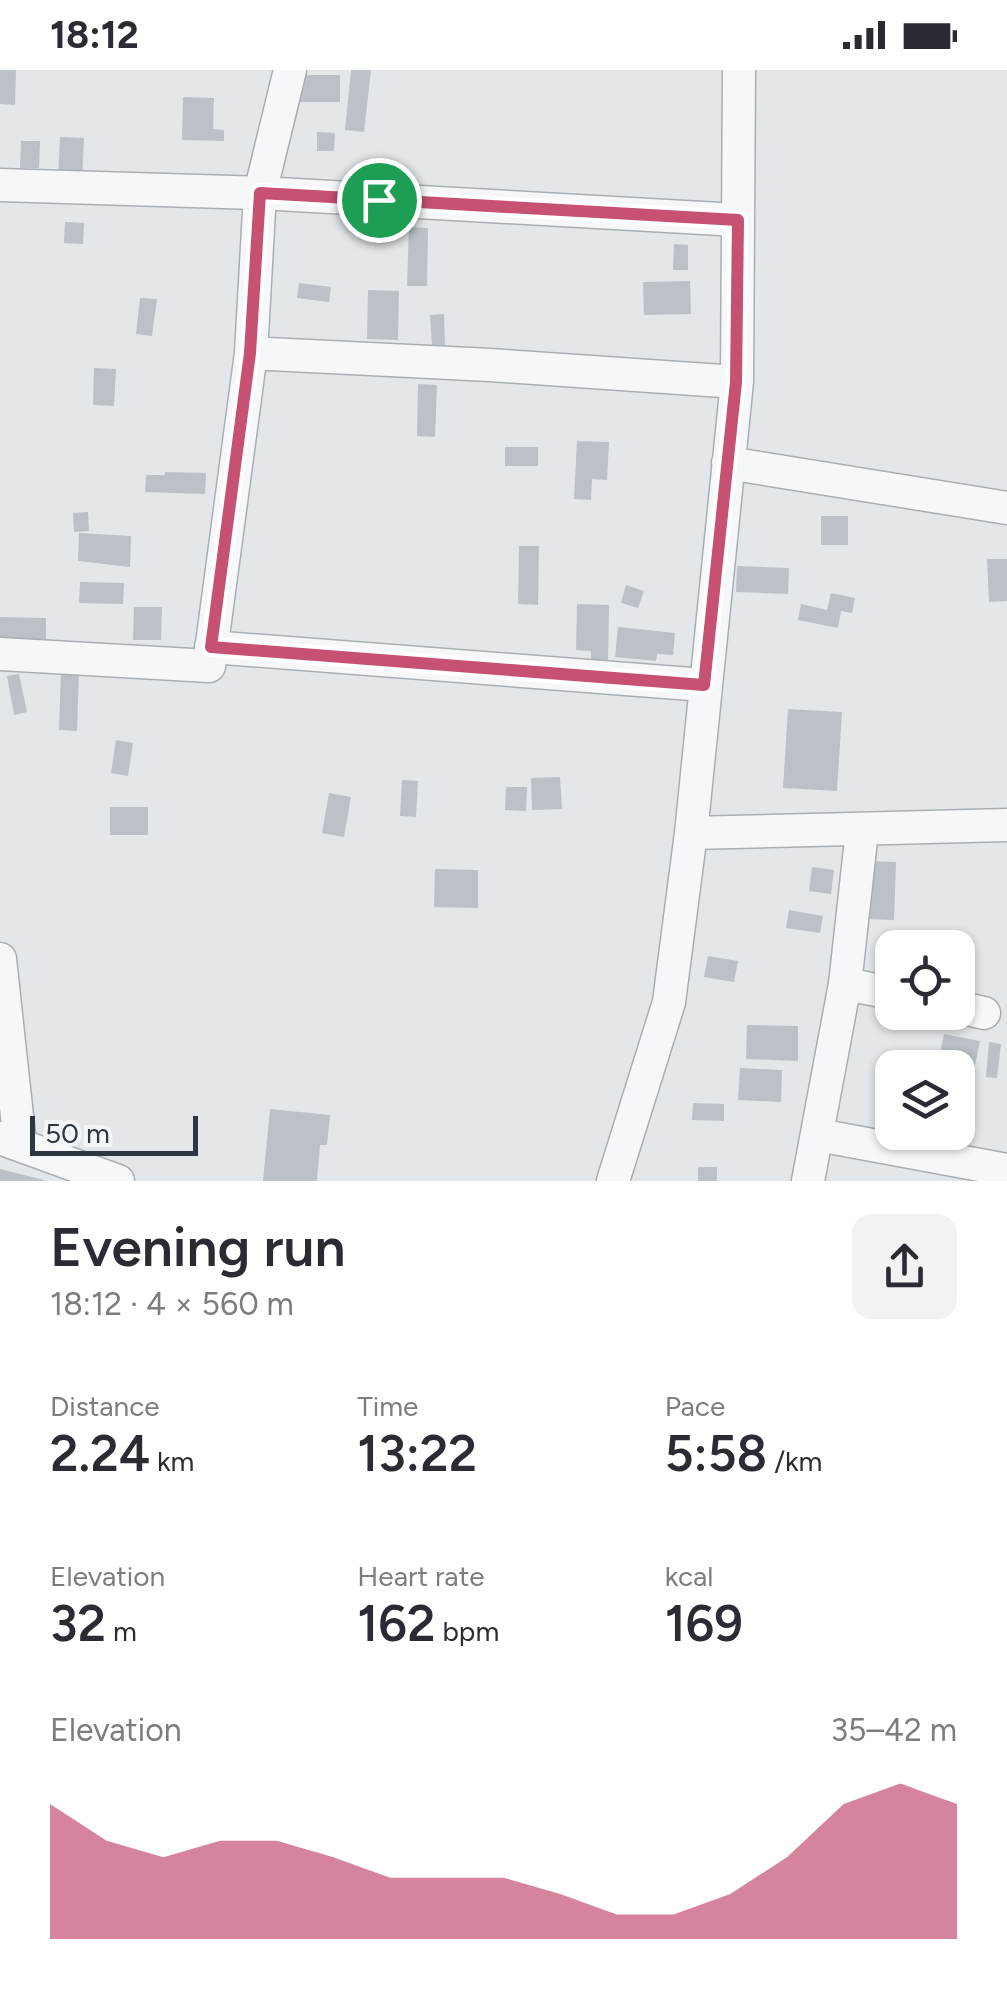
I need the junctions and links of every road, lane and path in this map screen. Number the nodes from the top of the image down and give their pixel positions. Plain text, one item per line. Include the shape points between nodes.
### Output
1 (290, 70) edge
2 (738, 70) edge
3 (0, 185) edge
4 (260, 193) junction
5 (738, 220) junction
6 (250, 353) junction
7 (736, 382) junction
8 (728, 464) junction
9 (1007, 508) edge
10 (211, 647) junction
11 (0, 654) edge
12 (704, 685) junction
13 (1007, 825) edge
14 (862, 831) junction
15 (691, 834) junction
16 (0, 959) edge
17 (844, 984) junction
18 (875, 990) edge
19 (818, 1135) junction
20 (10, 1141) edge
21 (1007, 1170) edge
22 (118, 1181) edge
23 (614, 1181) edge
24 (808, 1181) edge

1 - 4 street
2 - 5 street
3 - 4 street
4 - 5 street
4 - 6 street
5 - 7 street
6 - 7 street
6 - 10 street
7 - 8 street
8 - 9 street
8 - 12 street
10 - 11 street via 209,666
10 - 12 street
12 - 15 street
13 - 14 street
14 - 15 street
14 - 17 street
15 - 23 street via 669,1002
16 - 20 street
17 - 18 street
17 - 19 street
19 - 21 street
19 - 24 street
20 - 22 street

